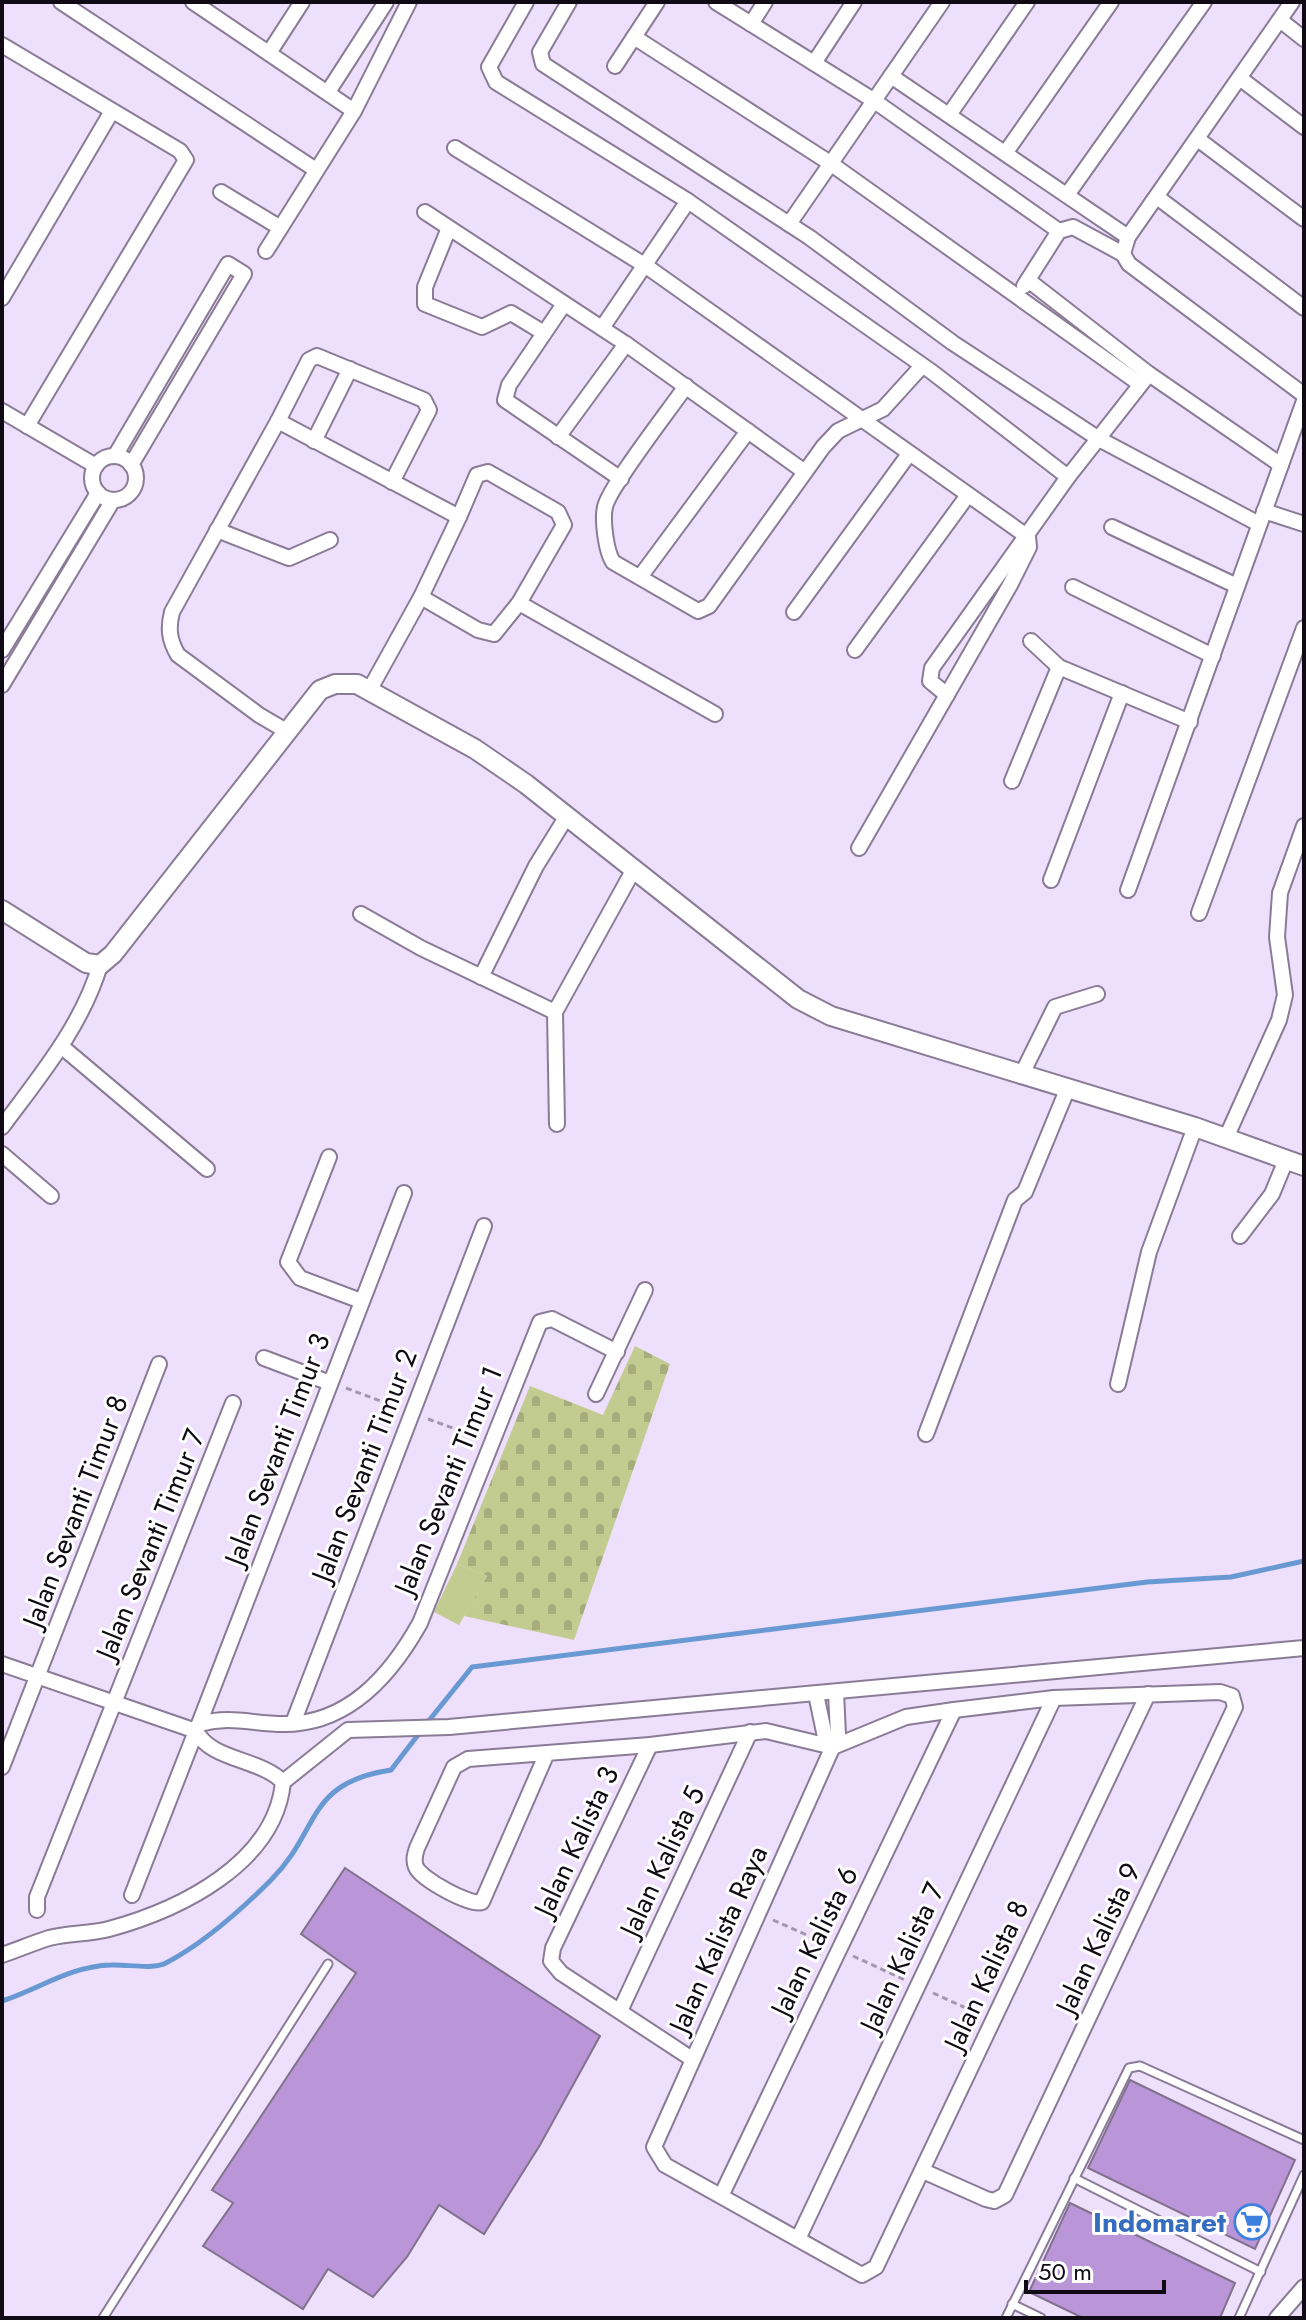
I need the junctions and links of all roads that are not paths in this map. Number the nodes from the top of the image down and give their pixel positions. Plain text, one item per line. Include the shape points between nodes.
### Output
1 (61, 2) edge
2 (193, 2) edge
3 (302, 2) edge
4 (386, 2) edge
5 (409, 2) edge
6 (526, 2) edge
7 (569, 2) edge
8 (657, 2) edge
9 (716, 2) edge
10 (765, 2) edge
11 (854, 2) edge
12 (942, 2) edge
13 (1027, 2) edge
14 (1111, 2) edge
15 (1204, 2) edge
16 (1292, 2) edge
17 (215, 8) edge
18 (1280, 20) junction
19 (751, 24) junction
20 (634, 37) junction
21 (1304, 39) edge
22 (2, 45) edge
23 (269, 53) junction
24 (814, 63) junction
25 (615, 66) dead end
26 (891, 76) junction
27 (1241, 79) junction
28 (328, 92) junction
29 (873, 100) junction
30 (112, 111) junction
31 (354, 111) junction
32 (949, 115) junction
33 (1304, 127) edge
34 (1199, 140) junction
35 (455, 148) dead end
36 (1006, 152) junction
37 (830, 163) junction
38 (316, 170) junction
39 (221, 192) dead end
40 (1067, 195) junction
41 (1157, 197) junction
42 (688, 201) junction
43 (425, 212) dead end
44 (1304, 219) edge
45 (789, 224) junction
46 (279, 227) junction
47 (449, 228) junction
48 (1059, 231) junction
49 (1128, 237) junction
50 (266, 251) dead end
51 (1123, 254) junction
52 (646, 266) junction
53 (1028, 280) junction
54 (1017, 296) junction
55 (2, 298) edge
56 (564, 304) junction
57 (1304, 308) edge
58 (602, 328) junction
59 (544, 333) junction
60 (626, 344) junction
61 (922, 366) junction
62 (350, 369) junction
63 (1144, 379) junction
64 (686, 386) junction
65 (1304, 398) edge
66 (2, 411) edge
67 (862, 420) junction
68 (278, 421) junction
69 (27, 426) junction
70 (748, 431) junction
71 (558, 437) junction
72 (1099, 439) junction
73 (314, 441) junction
74 (909, 454) junction
75 (115, 456) junction
76 (131, 465) junction
77 (1281, 465) junction
78 (96, 466) junction
79 (805, 472) junction
80 (1068, 477) junction
81 (621, 479) junction
82 (392, 482) junction
83 (98, 493) junction
84 (968, 495) junction
85 (113, 500) junction
86 (459, 517) junction
87 (1261, 517) junction
88 (1304, 524) edge
89 (1112, 527) dead end
90 (217, 530) junction
91 (1028, 537) junction
92 (330, 540) dead end
93 (640, 577) junction
94 (1237, 586) junction
95 (1073, 587) dead end
96 (421, 597) junction
97 (519, 603) junction
98 (794, 612) dead end
99 (1304, 628) edge
100 (1031, 641) dead end
101 (2, 650) edge
102 (855, 650) dead end
103 (1213, 656) junction
104 (1059, 667) junction
105 (2, 685) edge
106 (370, 689) junction
107 (1122, 693) junction
108 (947, 695) junction
109 (715, 714) dead end
110 (1190, 722) junction
111 (288, 732) junction
112 (1012, 781) dead end
113 (567, 816) junction
114 (1304, 826) edge
115 (859, 848) dead end
116 (634, 869) junction
117 (1051, 880) dead end
118 (1128, 890) dead end
119 (2, 910) edge
120 (1199, 913) dead end
121 (361, 914) dead end
122 (100, 965) junction
123 (481, 977) junction
124 (1097, 994) dead end
125 (555, 1012) junction
126 (61, 1046) junction
127 (1021, 1076) junction
128 (1067, 1090) junction
129 (557, 1124) dead end
130 (2, 1127) edge
131 (1195, 1127) junction
132 (1226, 1138) junction
133 (2, 1154) edge
134 (329, 1157) dead end
135 (1286, 1160) junction
136 (1304, 1166) edge
137 (207, 1169) dead end
138 (404, 1193) dead end
139 (51, 1196) dead end
140 (484, 1226) dead end
141 (1240, 1236) dead end
142 (645, 1290) dead end
143 (361, 1301) junction
144 (617, 1352) junction
145 (264, 1358) dead end
146 (159, 1364) dead end
147 (330, 1383) junction
148 (1118, 1384) dead end
149 (596, 1394) dead end
150 (233, 1403) dead end
151 (926, 1434) dead end
152 (1304, 1648) edge
153 (2, 1664) edge
154 (39, 1677) junction
155 (836, 1692) junction
156 (816, 1694) junction
157 (1148, 1694) junction
158 (1054, 1698) junction
159 (115, 1704) junction
160 (954, 1710) junction
161 (293, 1723) junction
162 (197, 1728) junction
163 (750, 1732) junction
164 (650, 1745) junction
165 (833, 1747) junction
166 (547, 1753) junction
167 (2, 1767) edge
168 (283, 1782) junction
169 (132, 1895) dead end
170 (37, 1910) dead end
171 (2, 1955) edge
172 (328, 1964) dead end
173 (620, 2011) junction
174 (692, 2059) junction
175 (1304, 2140) edge
176 (923, 2171) junction
177 (1304, 2175) edge
178 (1074, 2178) junction
179 (722, 2194) junction
180 (798, 2239) junction
181 (1261, 2272) junction
182 (1304, 2287) edge
183 (1012, 2304) junction
184 (103, 2318) edge
185 (1006, 2318) edge
186 (1041, 2318) edge
187 (1239, 2318) edge
188 (1277, 2318) edge

1 - 38 street
2 - 17 street
3 - 23 street
4 - 28 street
5 - 31 street
6 - 42 street via 491,61 491,78
7 - 45 street via 540,52 543,64
8 - 20 street
9 - 19 street
10 - 19 street
11 - 24 street
12 - 26 street
13 - 32 street
14 - 36 street
15 - 40 street
16 - 18 street
17 - 23 street
18 - 21 street
18 - 27 street
19 - 24 street
20 - 25 street
20 - 37 street
22 - 30 street
23 - 28 street
24 - 29 street
26 - 29 street
26 - 32 street
27 - 33 street
27 - 34 street
28 - 31 street
29 - 37 street
29 - 48 street
30 - 55 street
30 - 69 street via 180,151 186,160
31 - 38 street
32 - 36 street
34 - 41 street
34 - 44 street
35 - 52 street
36 - 40 street
37 - 45 street
37 - 54 street
38 - 46 street
39 - 46 street
40 - 49 street
41 - 49 street
41 - 57 street
42 - 52 street
42 - 61 street
43 - 47 street
45 - 72 street via 953,343
46 - 50 street
47 - 56 street
47 - 59 street via 425,287 425,304 482,327 511,313
48 - 51 street via 1073,227
48 - 53 street
49 - 51 street
51 - 65 street via 1129,264
52 - 58 street
52 - 67 street
53 - 54 street
53 - 63 street
54 - 63 street
56 - 58 street
56 - 59 street
58 - 60 street
59 - 71 street via 505,397
60 - 64 street
60 - 71 street
61 - 67 street via 883,409
61 - 80 street
62 - 68 street via 320,357 309,360
62 - 73 street
62 - 82 street via 428,404
63 - 72 street
63 - 77 street
64 - 70 street
64 - 81 street
65 - 77 street
66 - 69 street
67 - 74 street
67 - 79 street via 838,431
68 - 73 street
68 - 90 street
69 - 78 street
70 - 79 street
70 - 93 street
71 - 81 street
72 - 80 street
72 - 87 street
73 - 82 street
74 - 84 street
74 - 98 street
75 - 76 street
75 - 76 street via 228,264 244,274
75 - 78 street
76 - 85 street via 136,475 132,489
77 - 87 street
78 - 83 street via 92,481
79 - 93 street via 706,609 694,610
80 - 91 street
81 - 93 street via 605,507 609,555
82 - 86 street
83 - 85 street
83 - 101 street
84 - 91 street
84 - 102 street
85 - 105 street
86 - 96 street
86 - 97 street via 477,475 484,471 562,516 562,530
87 - 88 street
87 - 94 street
89 - 94 street
90 - 92 street via 289,558
90 - 111 street via 172,612 172,645 247,707
91 - 108 street via 1027,554
91 - 108 street via 929,673 933,685
94 - 103 street
95 - 103 street
96 - 97 street via 490,636
96 - 106 street
97 - 109 street
99 - 120 street
100 - 104 street
103 - 110 street
104 - 107 street
104 - 112 street
106 - 111 street via 346,683 327,687
106 - 113 street via 475,749
107 - 110 street
107 - 117 street
108 - 115 street
110 - 118 street
111 - 122 street
113 - 116 street
113 - 123 street
114 - 132 street via 1280,893 1277,937 1285,995 1279,1020
116 - 125 street
116 - 127 street via 798,999 857,1026
119 - 122 street via 86,963
121 - 123 street
122 - 126 street
123 - 125 street
124 - 127 street via 1055,1007
125 - 129 street
126 - 130 street
126 - 137 street
127 - 128 street
128 - 131 street
128 - 151 street via 1025,1192 1015,1200
131 - 132 street
131 - 148 street via 1149,1252
132 - 135 street
133 - 139 street
134 - 143 street via 290,1250 289,1268 300,1278
135 - 136 street
135 - 141 street via 1272,1194
138 - 143 street, Jalan Sevanti Timur 3
140 - 161 street, Jalan Sevanti Timur 2
142 - 144 street
143 - 147 street, Jalan Sevanti Timur 3
144 - 149 street
144 - 161 street, Jalan Sevanti Timur 1 via 552,1319 540,1322 420,1623 401,1656 382,1680 348,1706
145 - 147 street
146 - 154 street, Jalan Sevanti Timur 8
147 - 162 street, Jalan Sevanti Timur 3
150 - 159 street, Jalan Sevanti Timur 7
152 - 155 street
153 - 154 street
154 - 159 street
154 - 167 street, Jalan Sevanti Timur 8
155 - 156 street
155 - 165 street, Jalan Kalista Raya via 840,1722
156 - 165 street via 825,1737
156 - 168 street via 449,1727 348,1730
157 - 158 street
157 - 176 street, Jalan Kalista 8
157 - 176 street, Jalan Kalista 9 via 1220,1692 1232,1696 1235,1707 1000,2200
158 - 160 street
158 - 180 street, Jalan Kalista 7
159 - 162 street
159 - 170 street, Jalan Sevanti Timur 7 via 37,1897
160 - 165 street via 906,1717
160 - 179 street, Jalan Kalista 6
161 - 162 street via 224,1717
162 - 168 street via 206,1744
162 - 169 street, Jalan Sevanti Timur 3
163 - 164 street
163 - 165 street via 779,1733
163 - 173 street, Jalan Kalista 5
164 - 166 street
164 - 173 street, Jalan Kalista 3 via 551,1961
165 - 174 street, Jalan Kalista Raya
166 - 166 street via 458,1763 417,1848 414,1861 419,1872 468,1903 484,1899
168 - 171 street via 279,1801 252,1851 210,1884 146,1917 50,1938
172 - 184 lane
173 - 174 street
174 - 179 street, Jalan Kalista Raya via 655,2153 665,2165
175 - 178 lane via 1134,2065 1123,2076
176 - 180 street, Jalan Kalista 8 via 876,2267 867,2275
177 - 181 lane
178 - 181 lane
178 - 183 lane
179 - 180 street
181 - 187 lane
182 - 188 street
183 - 185 lane
183 - 186 lane

